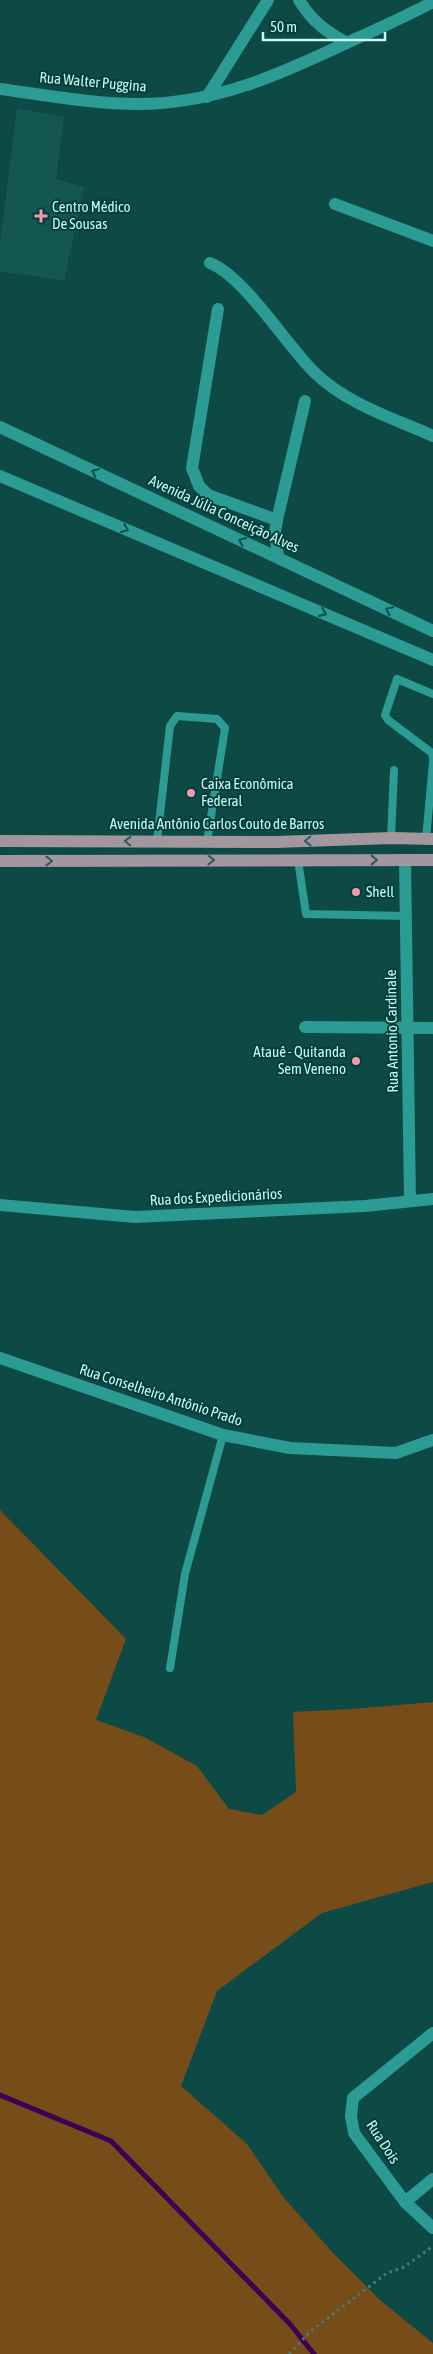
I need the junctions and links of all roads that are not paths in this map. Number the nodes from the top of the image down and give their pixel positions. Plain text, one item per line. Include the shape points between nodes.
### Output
1 (268, 0) edge
2 (299, 0) edge
3 (433, 2) edge
4 (347, 43) junction
5 (0, 89) edge
6 (207, 97) junction
7 (335, 204) dead end
8 (433, 241) edge
9 (210, 263) dead end
10 (218, 309) dead end
11 (305, 400) dead end
12 (0, 427) edge
13 (433, 436) edge
14 (0, 476) edge
15 (277, 520) junction
16 (278, 557) junction
17 (433, 631) edge
18 (433, 660) edge
19 (433, 694) edge
20 (433, 760) edge
21 (394, 770) dead end
22 (391, 838) junction
23 (430, 839) edge
24 (0, 841) edge
25 (157, 841) junction
26 (207, 842) junction
27 (298, 860) junction
28 (405, 860) junction
29 (433, 860) edge
30 (0, 861) edge
31 (407, 916) junction
32 (305, 1027) dead end
33 (409, 1028) junction
34 (433, 1028) edge
35 (433, 1199) edge
36 (410, 1201) junction
37 (0, 1205) edge
38 (0, 1358) edge
39 (223, 1435) junction
40 (433, 1440) edge
41 (170, 1668) dead end
42 (433, 2033) edge
43 (433, 2179) edge
44 (405, 2202) junction
45 (433, 2228) edge

1 - 6 street
2 - 4 street via 323,30
3 - 4 street, Rua Walter Puggina
4 - 6 street, Rua Walter Puggina via 251,85
5 - 6 street, Rua Walter Puggina via 139,104
7 - 8 street
9 - 13 street via 231,276 316,374 334,388
10 - 15 street via 192,468 194,478 208,495
11 - 15 street
16 -> 12 street, Avenida Júlia Conceição Alves
14 -> 18 street
15 - 16 street
17 -> 16 street, Avenida Júlia Conceição Alves
19 - 20 lane via 397,679 385,714 388,720 432,753
20 - 23 lane
21 - 22 lane
22 - 23 main road, Avenida Antônio Carlos Couto de Barros
22 -> 26 main road, Avenida Antônio Carlos Couto de Barros
25 -> 24 main road, Avenida Antônio Carlos Couto de Barros
25 - 26 main road, Avenida Antônio Carlos Couto de Barros
25 - 26 lane via 170,726 177,716 217,719 225,728
27 -> 28 main road
30 -> 27 main road
27 - 31 lane via 306,914
28 - 29 main road
28 - 31 street, Rua Antonio Cardinale
31 - 33 street, Rua Antonio Cardinale
32 - 33 street
33 - 34 street
33 - 36 street, Rua Antonio Cardinale
35 - 36 street, Rua dos Expedicionários
36 - 37 street, Rua dos Expedicionários via 135,1217
38 - 39 street, Rua Conselheiro Antônio Prado
39 - 40 street, Rua Conselheiro Antônio Prado via 290,1448 396,1454
39 - 41 lane via 185,1574
42 - 44 street, Rua Dois via 353,2098 351,2116 354,2133
43 - 44 street
44 - 45 street, Rua Dois

